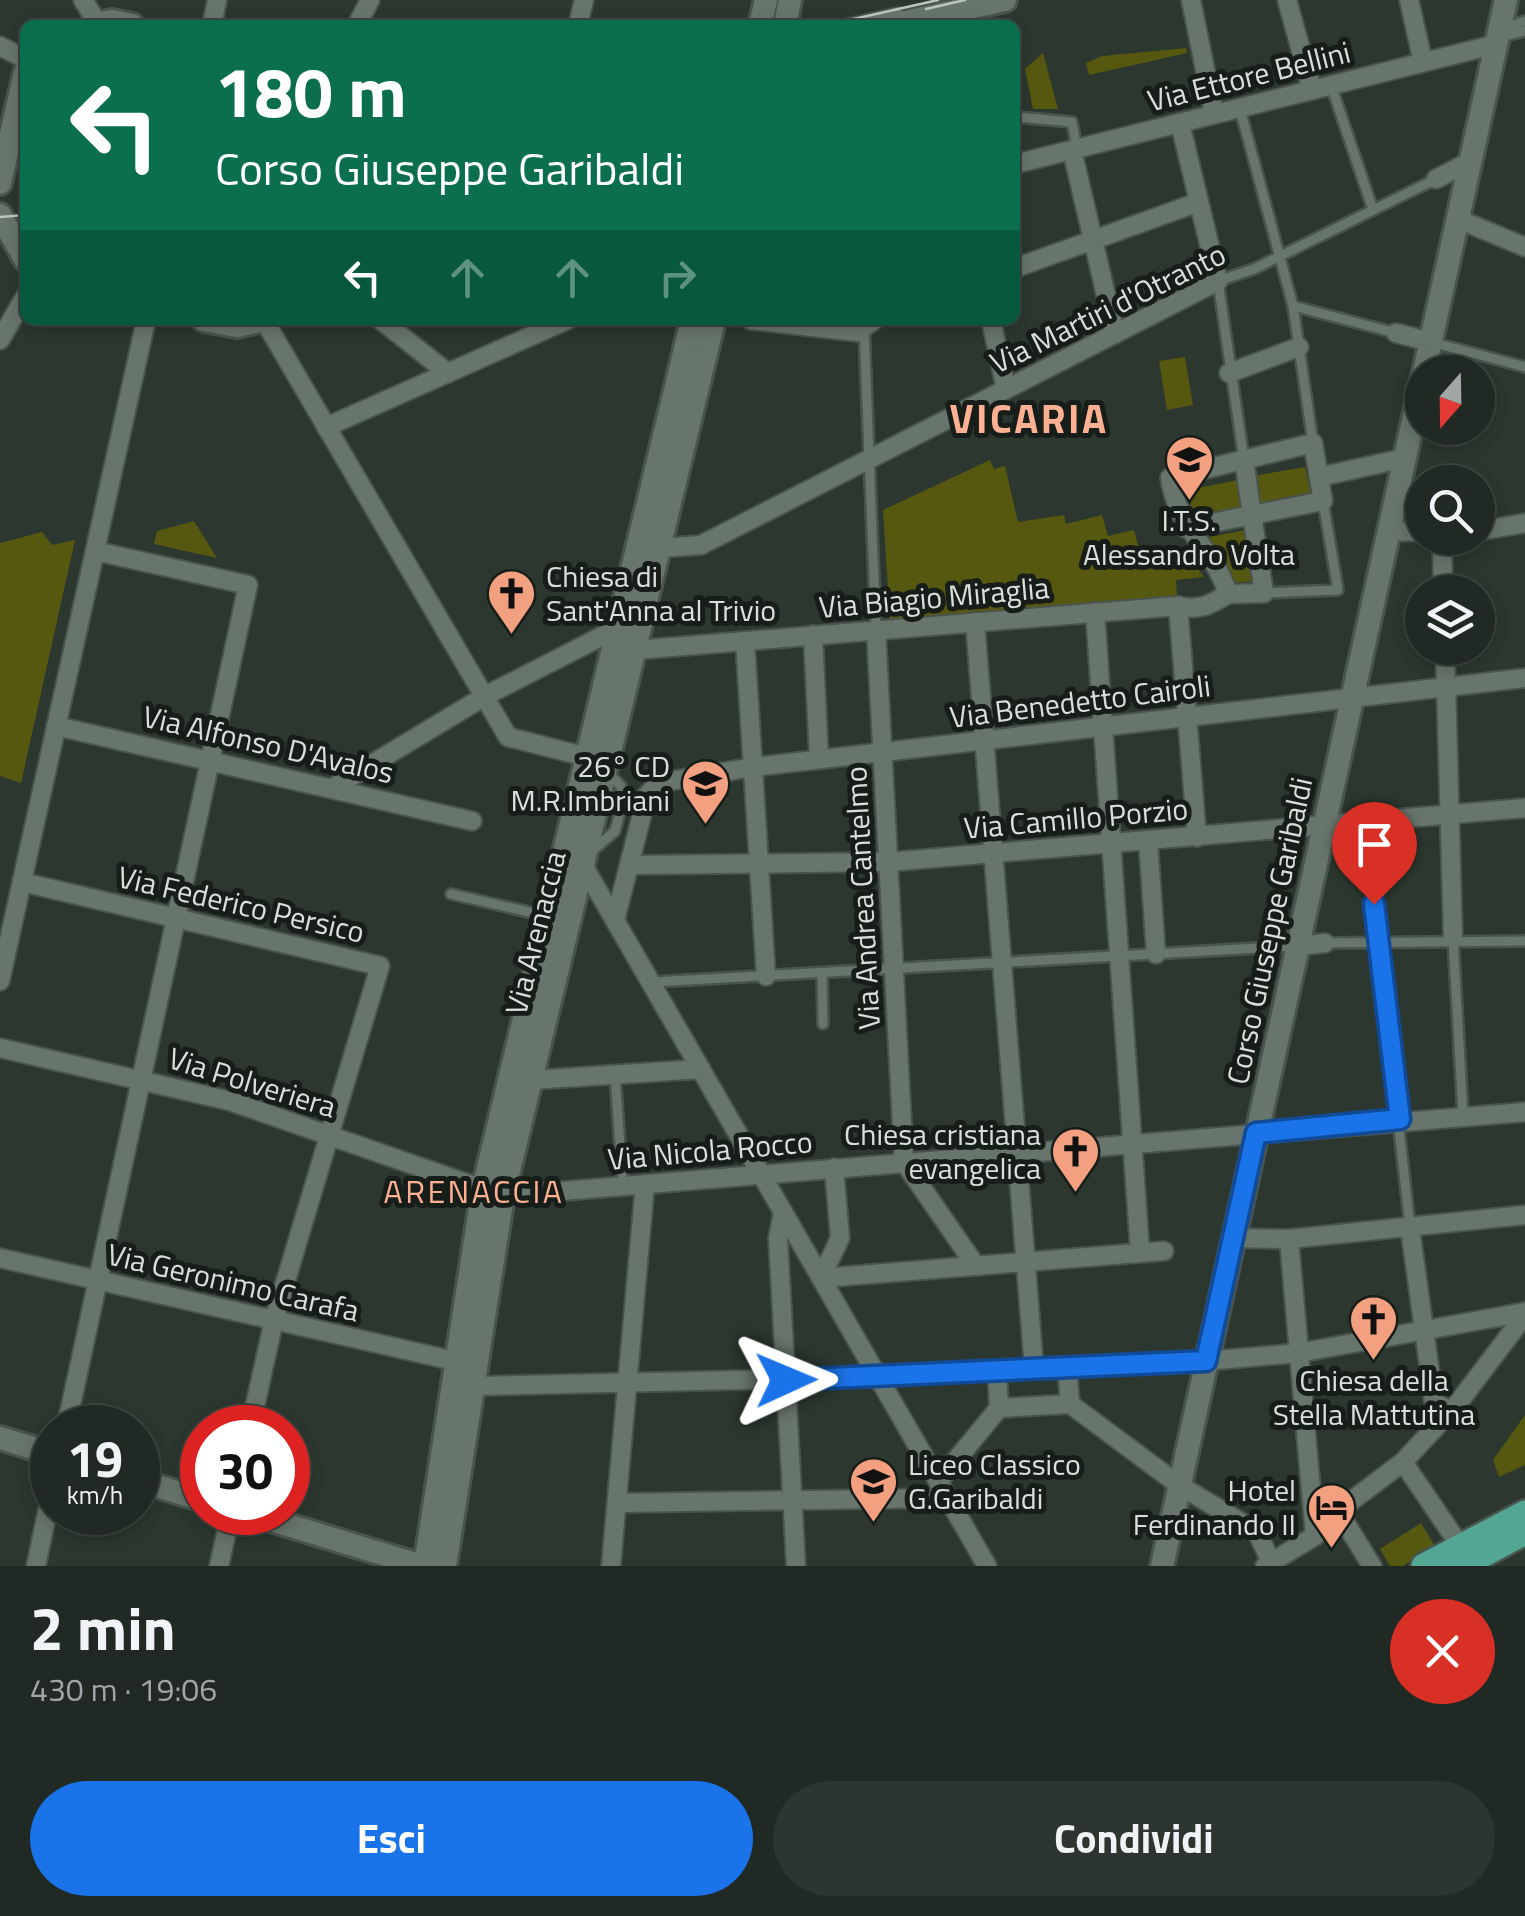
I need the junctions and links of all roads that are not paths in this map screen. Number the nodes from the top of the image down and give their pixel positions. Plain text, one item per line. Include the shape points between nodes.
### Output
1 (1004, 0) edge
2 (1191, 0) edge
3 (1287, 0) edge
4 (1410, 0) edge
5 (1506, 0) edge
6 (952, 10) edge
7 (880, 20) edge
8 (912, 20) edge
9 (1525, 21) edge
10 (1525, 31) edge
11 (1498, 37) junction
12 (1423, 62) junction
13 (1331, 85) junction
14 (1312, 90) junction
15 (20, 96) edge
16 (1240, 108) junction
17 (1214, 114) junction
18 (1020, 117) edge
19 (1180, 123) junction
20 (1074, 149) junction
21 (1471, 161) junction
22 (1020, 163) edge
23 (1436, 179) joint
24 (0, 183) edge
25 (1199, 202) junction
26 (1373, 210) junction
27 (1458, 219) junction
28 (7, 228) edge
29 (1093, 240) junction
30 (1525, 247) edge
31 (20, 250) edge
32 (1280, 256) junction
33 (1020, 266) edge
34 (1218, 281) junction
35 (20, 305) edge
36 (1293, 306) junction
37 (145, 325) edge
38 (267, 325) edge
39 (388, 325) edge
40 (517, 325) edge
41 (556, 325) edge
42 (691, 325) edge
43 (713, 325) edge
44 (865, 325) edge
45 (992, 325) edge
46 (1396, 333) joint
47 (1115, 334) junction
48 (0, 340) edge
49 (1431, 342) junction
50 (512, 344) junction
51 (1299, 347) junction
52 (1428, 355) edge
53 (1525, 366) edge
54 (448, 373) junction
55 (1230, 373) junction
56 (1006, 390) junction
57 (326, 426) junction
58 (1313, 443) junction
59 (1408, 445) edge
60 (1405, 458) junction
61 (870, 459) junction
62 (1244, 460) junction
63 (1319, 476) junction
64 (1324, 501) junction
65 (1252, 515) junction
66 (1525, 523) edge
67 (1495, 527) edge
68 (1186, 528) junction
69 (1389, 530) junction
70 (1405, 531) edge
71 (660, 548) junction
72 (95, 551) junction
73 (1264, 593) junction
74 (1228, 594) junction
75 (1178, 606) junction
76 (1095, 612) junction
77 (975, 622) junction
78 (618, 628) junction
79 (876, 630) junction
80 (813, 635) junction
81 (746, 641) junction
82 (636, 650) junction
83 (1445, 665) edge
84 (1525, 678) edge
85 (1446, 687) junction
86 (485, 696) junction
87 (1352, 699) junction
88 (1187, 717) junction
89 (56, 726) junction
90 (1103, 727) junction
91 (985, 740) junction
92 (882, 752) junction
93 (587, 757) junction
94 (210, 760) junction
95 (819, 760) junction
96 (753, 767) junction
97 (606, 771) junction
98 (334, 787) junction
99 (622, 798) dead end
100 (1525, 808) edge
101 (1449, 814) junction
102 (618, 816) dead end
103 (469, 820) dead end
104 (1364, 822) junction
105 (1324, 825) junction
106 (1197, 836) junction
107 (1148, 841) junction
108 (1112, 844) junction
109 (994, 854) junction
110 (584, 860) junction
111 (888, 862) junction
112 (759, 863) junction
113 (630, 864) junction
114 (22, 882) junction
115 (623, 891) junction
116 (451, 894) dead end
117 (600, 894) junction
118 (547, 916) junction
119 (174, 918) junction
120 (615, 920) junction
121 (1453, 938) junction
122 (1379, 940) junction
123 (1525, 940) edge
124 (1325, 943) joint
125 (1298, 946) junction
126 (1156, 954) junction
127 (1120, 957) junction
128 (1002, 965) junction
129 (894, 969) junction
130 (822, 972) junction
131 (766, 976) junction
132 (0, 981) edge
133 (651, 982) junction
134 (823, 1024) dead end
135 (0, 1048) edge
136 (701, 1069) junction
137 (615, 1075) junction
138 (140, 1077) junction
139 (531, 1080) junction
140 (1525, 1112) edge
141 (1463, 1115) junction
142 (1400, 1119) junction
143 (1256, 1133) junction
144 (329, 1135) junction
145 (1133, 1142) junction
146 (1017, 1152) junction
147 (904, 1162) junction
148 (834, 1168) junction
149 (762, 1174) junction
150 (622, 1180) junction
151 (645, 1184) junction
152 (493, 1192) junction
153 (784, 1212) junction
154 (1525, 1215) edge
155 (1410, 1228) junction
156 (1233, 1238) junction
157 (1289, 1239) junction
158 (1164, 1251) dead end
159 (1140, 1252) junction
160 (0, 1258) edge
161 (1026, 1261) junction
162 (976, 1266) junction
163 (821, 1278) junction
164 (99, 1280) junction
165 (1525, 1314) edge
166 (274, 1320) junction
167 (1424, 1330) junction
168 (1298, 1352) junction
169 (455, 1361) junction
170 (1206, 1361) junction
171 (1067, 1366) junction
172 (1034, 1368) junction
173 (997, 1370) junction
174 (878, 1377) junction
175 (786, 1380) junction
176 (627, 1384) junction
177 (473, 1386) junction
178 (1070, 1404) junction
179 (71, 1405) edge
180 (255, 1405) edge
181 (1000, 1408) junction
182 (1450, 1412) junction
183 (0, 1438) edge
184 (30, 1447) edge
185 (1403, 1462) junction
186 (1179, 1485) junction
187 (943, 1490) junction
188 (793, 1500) junction
189 (617, 1503) junction
190 (1338, 1511) junction
191 (1525, 1513) edge
192 (310, 1531) edge
193 (1525, 1532) edge
194 (43, 1535) edge
195 (226, 1535) edge
196 (1315, 1536) junction
197 (1464, 1557) edge
198 (1161, 1562) edge
199 (1268, 1564) edge
200 (36, 1566) edge
201 (220, 1566) edge
202 (424, 1566) edge
203 (445, 1566) edge
204 (611, 1566) edge
205 (796, 1566) edge
206 (987, 1566) edge
207 (1372, 1566) edge
208 (1424, 1566) edge

1 - 6 main road
2 - 17 street
3 - 14 street
4 - 12 street
5 - 11 main road
6 - 7 lane
6 - 8 main road
9 - 11 lane
10 - 11 lane
11 - 12 street, Via Ettore Bellini
11 - 21 main road
12 - 13 street, Via Ettore Bellini
13 - 14 street, Via Ettore Bellini
13 - 26 lane
14 - 16 street, Via Ettore Bellini
15 - 24 main road
16 - 17 street, Via Ettore Bellini
16 - 32 lane
17 - 19 street, Via Ettore Bellini
18 - 20 lane via 1072,122
19 - 20 street, Via Ettore Bellini
19 - 25 street
20 - 22 street, Via Ettore Bellini
20 - 29 street
21 - 23 street, Via Martiri d'Otranto
21 - 27 main road
23 - 26 lane, Via Martiri d'Otranto
25 - 29 street
25 - 34 street
26 - 32 lane, Via Martiri d'Otranto
27 - 30 street
27 - 49 main road
28 - 31 main road
29 - 33 street
29 - 47 street
32 - 34 lane, Via Martiri d'Otranto
32 - 36 lane
34 - 47 street, Via Martiri d'Otranto
34 - 55 lane
35 - 48 street
36 - 46 lane
36 - 51 lane
37 - 72 street
38 - 57 street
39 - 54 street
40 - 50 street
41 - 50 street
42 - 78 main road, Via Arenaccia
43 - 71 main road, Via Arenaccia
44 - 61 lane
45 - 56 street
46 - 49 street
47 - 56 street, Via Martiri d'Otranto
49 - 52 main road
49 - 53 lane
50 - 54 street
51 - 55 street
51 - 58 lane
54 - 57 street
55 - 62 lane
56 - 61 street, Via Martiri d'Otranto
57 - 86 street
58 - 62 street
58 - 63 street
59 - 60 main road, Corso Giuseppe Garibaldi
60 - 63 street
60 - 69 main road, Corso Giuseppe Garibaldi
61 - 71 street, Via Martiri d'Otranto via 701,545
61 - 79 lane
62 - 65 street
62 - 68 street via 1170,478
63 - 64 street
64 - 65 street
64 - 73 lane via 1338,590
65 - 68 street
65 - 73 street
66 - 67 street
68 - 74 street
69 - 70 street
69 - 87 main road, Corso Giuseppe Garibaldi
71 - 82 main road, Via Arenaccia
72 - 89 street
72 - 94 street via 248,585
73 - 74 street, Via Biagio Miraglia
74 - 75 street, Via Biagio Miraglia via 1208,606
75 - 76 street, Via Biagio Miraglia
75 - 88 street
76 - 77 street, Via Biagio Miraglia
76 - 90 street
77 - 79 street, Via Biagio Miraglia
77 - 91 street
78 - 86 street
78 - 93 main road, Via Arenaccia
79 - 80 street, Via Biagio Miraglia
79 - 92 street, Via Andrea Cantelmo
80 - 81 street, Via Biagio Miraglia
80 - 95 street
81 - 82 street, Via Biagio Miraglia
81 - 96 street
82 - 97 main road, Via Arenaccia
83 - 85 street
84 - 85 street, Via Benedetto Cairoli
85 - 87 street, Via Benedetto Cairoli
85 - 101 street
86 - 93 street via 508,737
86 - 98 street
87 - 88 street, Via Benedetto Cairoli
87 - 105 main road, Corso Giuseppe Garibaldi
88 - 90 street, Via Benedetto Cairoli
88 - 106 street
89 - 94 street, Via Alfonso D'Avalos
89 - 114 street
90 - 91 street, Via Benedetto Cairoli
90 - 108 street
91 - 92 street, Via Benedetto Cairoli
91 - 109 street
92 - 95 street, Via Benedetto Cairoli
92 - 111 street, Via Andrea Cantelmo
93 - 118 main road, Via Arenaccia
94 - 98 street, Via Alfonso D'Avalos
94 - 119 street
95 - 96 street, Via Benedetto Cairoli
96 - 112 street
96 - 113 street, Via Benedetto Cairoli via 659,783 648,794
97 - 99 lane via 621,786
97 - 110 main road, Via Arenaccia
98 - 103 street, Via Alfonso D'Avalos
100 - 101 street, Via Camillo Porzio
101 - 104 street, Via Camillo Porzio
101 - 121 street
102 - 110 lane via 614,831
104 - 105 street, Via Camillo Porzio
104 - 122 lane
105 - 106 street, Via Camillo Porzio
105 - 125 main road, Corso Giuseppe Garibaldi
106 - 107 street, Via Camillo Porzio
107 - 108 street, Via Camillo Porzio
107 - 126 street
108 - 109 street, Via Camillo Porzio
108 - 127 street
109 - 111 street, Via Camillo Porzio
109 - 128 street
110 - 117 street
110 - 139 main road, Via Arenaccia
111 - 112 street, Via Camillo Porzio
111 - 129 street, Via Andrea Cantelmo
112 - 113 street, Via Camillo Porzio
112 - 131 street
113 - 115 street
114 - 119 street, Via Federico Persico
114 - 132 street
115 - 117 street
115 - 120 street
116 - 118 lane
117 - 120 street
118 - 152 main road, Via Arenaccia
119 - 138 street
119 - 144 street, Via Federico Persico via 380,966
120 - 133 street
121 - 122 lane
121 - 123 lane
121 - 141 lane
122 - 124 lane
122 - 142 lane
124 - 125 street
125 - 126 lane
125 - 143 main road, Corso Giuseppe Garibaldi
126 - 127 lane
127 - 128 lane
127 - 145 street
128 - 129 lane
128 - 146 street
129 - 130 lane
129 - 147 street, Via Andrea Cantelmo
130 - 131 lane
130 - 134 lane
131 - 133 lane
133 - 136 street
135 - 138 street, Via Polveriera
136 - 137 street
136 - 149 street
137 - 139 street
137 - 150 lane
138 - 144 street, Via Polveriera
138 - 164 street
139 - 152 main road, Via Arenaccia
140 - 141 street, Via Nicola Rocco
141 - 142 street, Via Nicola Rocco
142 - 143 street, Via Nicola Rocco
142 - 155 lane
143 - 145 street, Via Nicola Rocco
143 - 156 main road, Corso Giuseppe Garibaldi
144 - 152 street, Via Polveriera
144 - 166 street, Via Federico Persico
145 - 146 street, Via Nicola Rocco
145 - 159 street
146 - 147 street, Via Nicola Rocco
146 - 161 street
147 - 148 street, Via Nicola Rocco
147 - 162 street
148 - 149 street, Via Nicola Rocco
148 - 163 street via 840,1238
149 - 151 street, Via Nicola Rocco
149 - 153 street
150 - 151 street, Via Nicola Rocco
150 - 152 street, Via Nicola Rocco
151 - 176 street
152 - 169 main road, Via Arenaccia
152 - 177 main road, Via Arenaccia
153 - 163 street
153 - 175 street via 778,1238
154 - 155 street
155 - 157 street
155 - 167 street
156 - 157 street
156 - 170 main road, Corso Giuseppe Garibaldi
157 - 168 street
158 - 159 street
159 - 161 street
160 - 164 street, Via Geronimo Carafa
161 - 162 street
161 - 172 street
162 - 163 street
163 - 174 street
164 - 166 street, Via Geronimo Carafa
164 - 179 street
165 - 167 street
165 - 182 street
166 - 169 street, Via Geronimo Carafa
166 - 180 street, Via Federico Persico
167 - 168 street
167 - 182 street via 1434,1402
168 - 170 street
168 - 196 street
169 - 202 main road, Via Arenaccia
170 - 171 street
170 - 186 main road, Corso Giuseppe Garibaldi
171 - 172 street
171 - 178 street
172 - 173 street
173 - 174 street
173 - 181 street
174 - 175 street
174 - 187 street
175 - 176 street
175 - 188 street
176 - 177 street
176 - 189 street
177 - 203 main road, Via Arenaccia
178 - 181 street
178 - 186 street
181 - 187 street
182 - 185 street
183 - 184 main road
185 - 190 street
185 - 197 street
186 - 198 main road, Corso Giuseppe Garibaldi
186 - 199 street via 1258,1532
187 - 188 street
187 - 206 street
188 - 189 street
188 - 205 street
189 - 204 street
190 - 196 street
190 - 207 street
191 - 197 main road
192 - 202 main road
193 - 197 main road
194 - 200 street
195 - 201 street
196 - 199 street
197 - 208 main road

